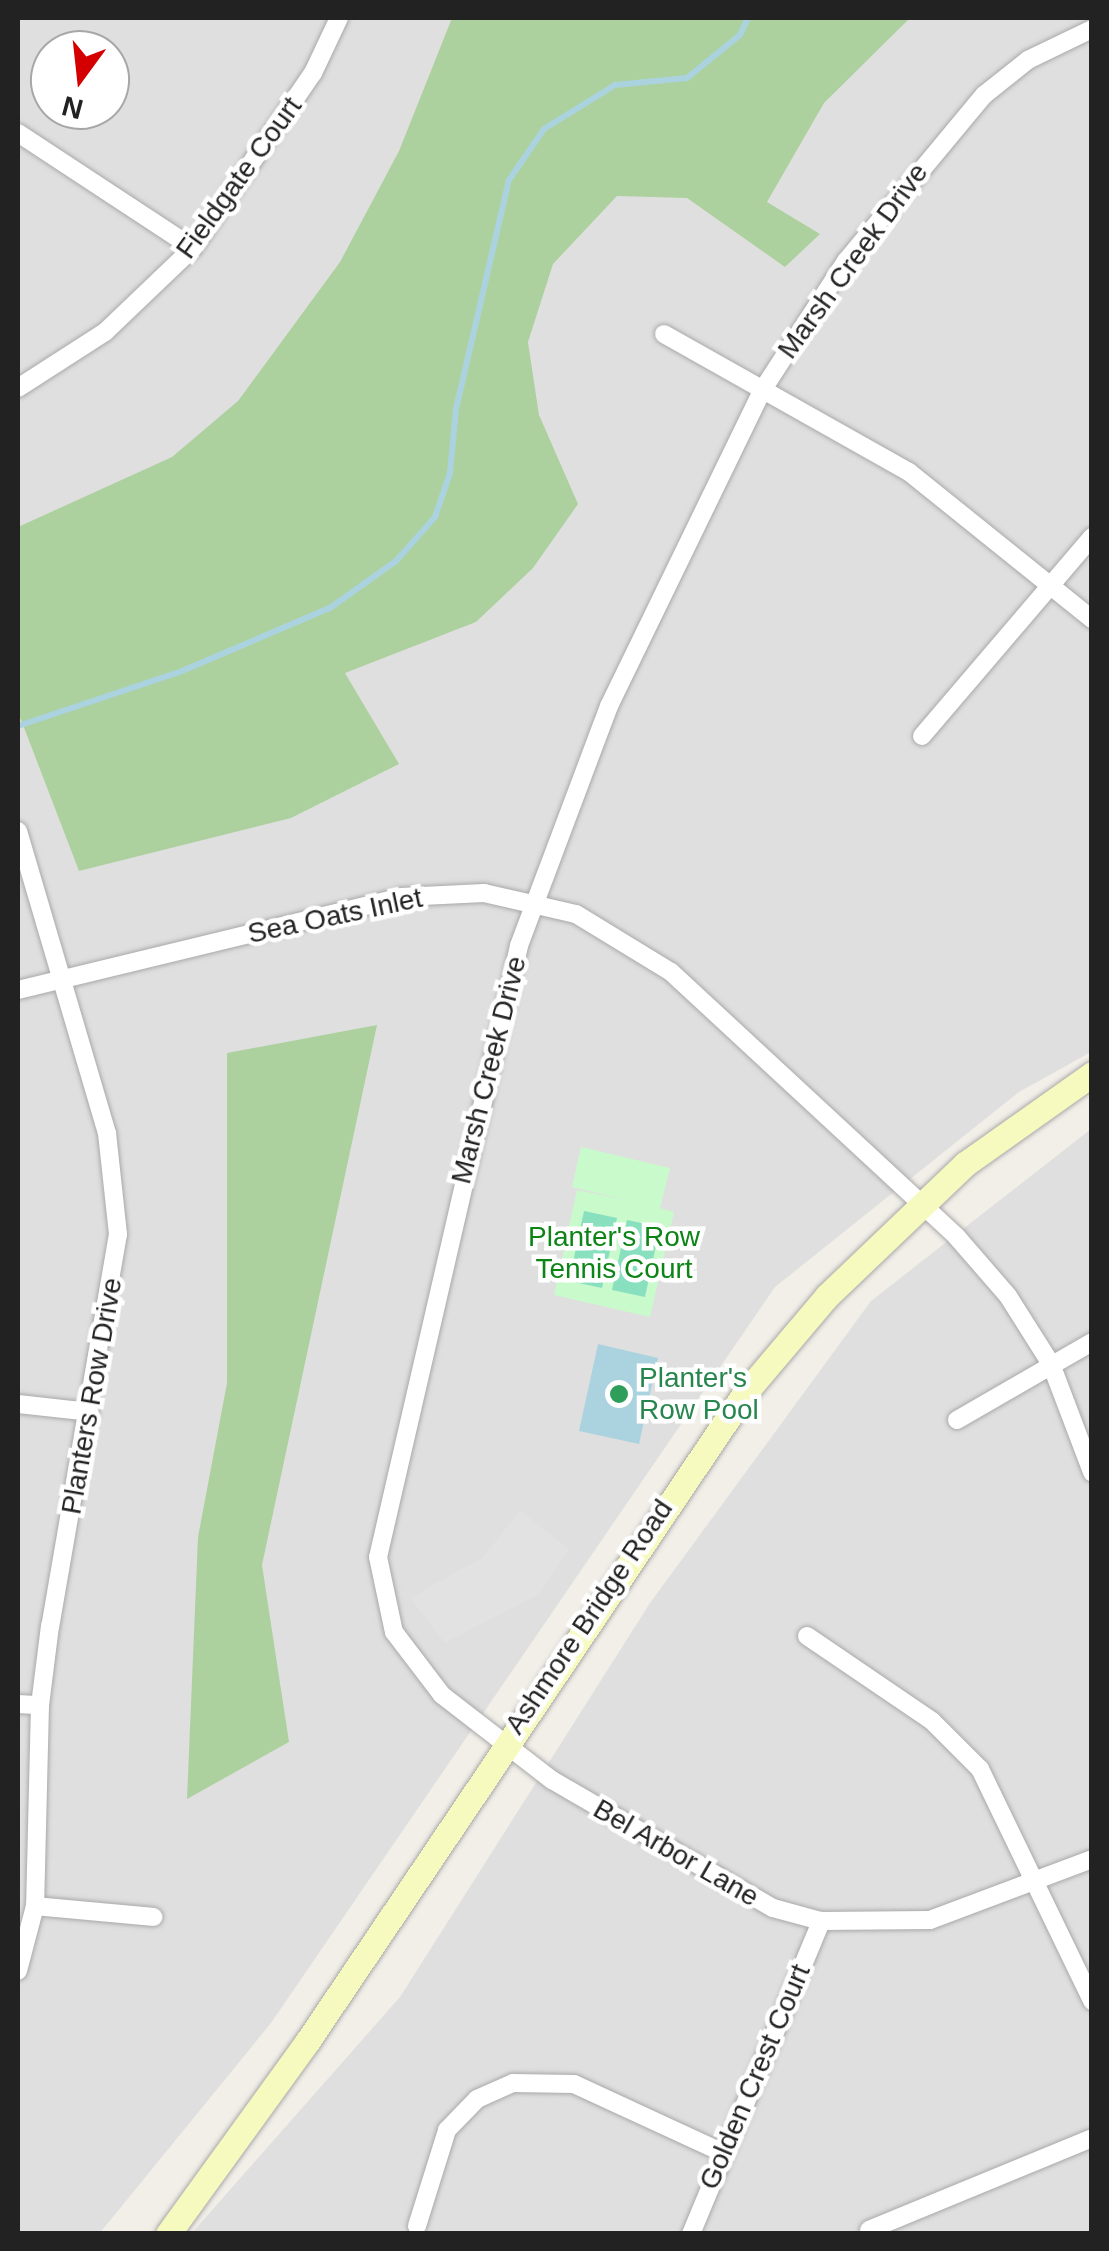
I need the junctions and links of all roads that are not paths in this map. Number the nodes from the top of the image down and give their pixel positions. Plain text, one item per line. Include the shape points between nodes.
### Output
1 (340, 18) edge
2 (1092, 30) edge
3 (18, 133) edge
4 (194, 248) junction
5 (664, 334) dead end
6 (18, 388) edge
7 (762, 391) junction
8 (1092, 537) edge
9 (1051, 584) junction
10 (1092, 619) edge
11 (922, 736) dead end
12 (18, 830) edge
13 (533, 900) junction
14 (62, 980) junction
15 (18, 990) edge
16 (1092, 1074) edge
17 (923, 1202) junction
18 (1092, 1342) edge
19 (1051, 1364) junction
20 (18, 1404) edge
21 (90, 1412) junction
22 (957, 1420) dead end
23 (1092, 1472) edge
24 (807, 1636) dead end
25 (18, 1704) edge
26 (40, 1705) junction
27 (504, 1744) junction
28 (1092, 1859) edge
29 (1038, 1882) junction
30 (35, 1906) junction
31 (153, 1917) dead end
32 (821, 1921) junction
33 (18, 1971) edge
34 (1092, 2001) edge
35 (1092, 2138) edge
36 (721, 2152) junction
37 (416, 2226) dead end
38 (869, 2230) dead end
39 (168, 2234) edge
40 (691, 2234) edge

1 - 4 street, Fieldgate Court via 314,73
2 - 7 street, Marsh Creek Drive via 1028,60 946,134 846,261
3 - 4 street
4 - 6 street, Fieldgate Court via 105,332
5 - 7 street
7 - 9 street, Marsh Creek Drive via 910,472
7 - 13 street, Marsh Creek Drive via 609,706
8 - 9 street
9 - 10 street, Marsh Creek Drive
9 - 11 street
12 - 14 street, Planters Row Drive
13 - 14 street, Sea Oats Inlet via 400,897
13 - 17 street, Sea Oats Inlet via 652,956
13 - 27 street, Marsh Creek Drive via 491,1053 378,1557 384,1604 406,1653 442,1695
14 - 15 street, Sea Oats Inlet
14 - 21 street, Planters Row Drive via 108,1133 117,1195 114,1277
16 - 17 main road, Ashmore Bridge Road via 998,1136
17 - 19 street, Sea Oats Inlet via 1008,1296
17 - 27 main road, Ashmore Bridge Road via 827,1296 745,1393
18 - 19 street
19 - 22 street
19 - 23 street, Sea Oats Inlet
20 - 21 street
21 - 26 street, Planters Row Drive
24 - 29 street via 956,1742 999,1798
25 - 26 street
26 - 30 street, Planters Row Drive
27 - 32 street, Bel Arbor Lane via 730,1888
27 - 39 main road, Ashmore Bridge Road via 307,2042
28 - 29 street, Bel Arbor Lane
29 - 32 street, Bel Arbor Lane via 930,1920
29 - 34 street
30 - 31 street
30 - 33 street, Planters Row Drive
32 - 36 street, Golden Crest Court
35 - 38 street
36 - 37 street via 574,2084 513,2083 477,2099 448,2130
36 - 40 street, Golden Crest Court

